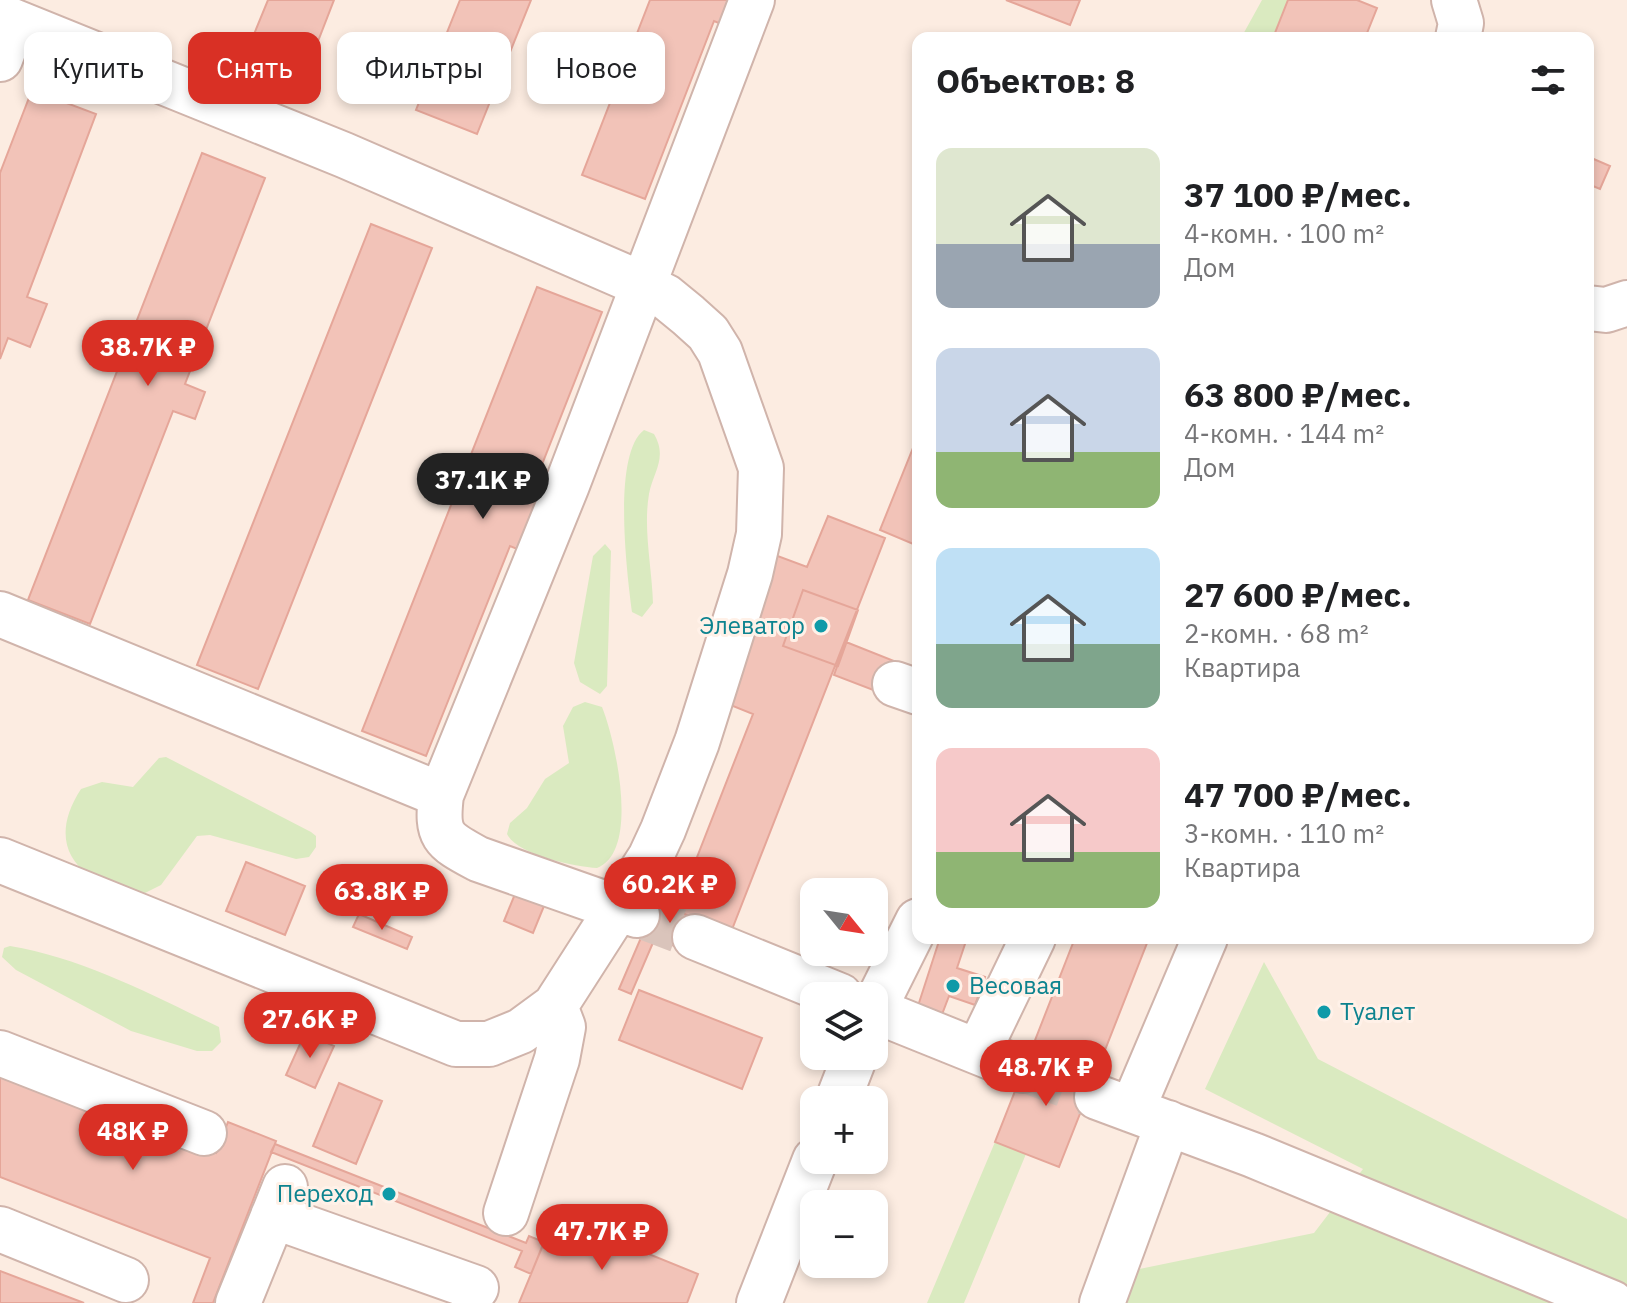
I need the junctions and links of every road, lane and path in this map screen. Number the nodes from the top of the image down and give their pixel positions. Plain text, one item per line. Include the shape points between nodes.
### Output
1 (752, 0) edge
2 (1454, 0) edge
3 (1459, 32) edge
4 (5, 33) edge
5 (641, 284) junction
6 (1627, 303) edge
7 (1594, 309) edge
8 (0, 614) edge
9 (441, 795) junction
10 (0, 860) edge
11 (627, 911) junction
12 (912, 933) edge
13 (695, 937) tunnel mouth
14 (1030, 944) edge
15 (1202, 944) edge
16 (806, 982) edge
17 (888, 982) edge
18 (555, 1006) junction
19 (888, 1015) edge
20 (978, 1052) junction
21 (0, 1053) edge
22 (1023, 1070) tunnel mouth
23 (1132, 1110) junction
24 (204, 1133) dead end
25 (810, 1174) edge
26 (506, 1213) dead end
27 (0, 1229) edge
28 (126, 1280) dead end
29 (476, 1288) dead end
30 (238, 1303) edge
31 (759, 1303) edge
32 (1102, 1303) edge
33 (1612, 1303) edge

1 - 5 street
2 - 3 street
4 - 5 street via 344,155
5 - 9 street via 567,485
5 - 11 street via 688,315 720,352 761,468 763,495 750,574 697,742
6 - 7 street
8 - 9 street
9 - 11 street via 438,821 446,840 455,846 478,859
10 - 18 street via 456,1044 489,1044 521,1031
11 - 18 street
12 - 17 street
13 - 16 street
14 - 20 street
15 - 23 street
18 - 26 street via 563,1027 557,1059
19 - 20 street
20 - 22 street
21 - 24 street
23 - 32 street
23 - 33 street
25 - 31 street
27 - 28 street
29 - 30 street via 279,1201

